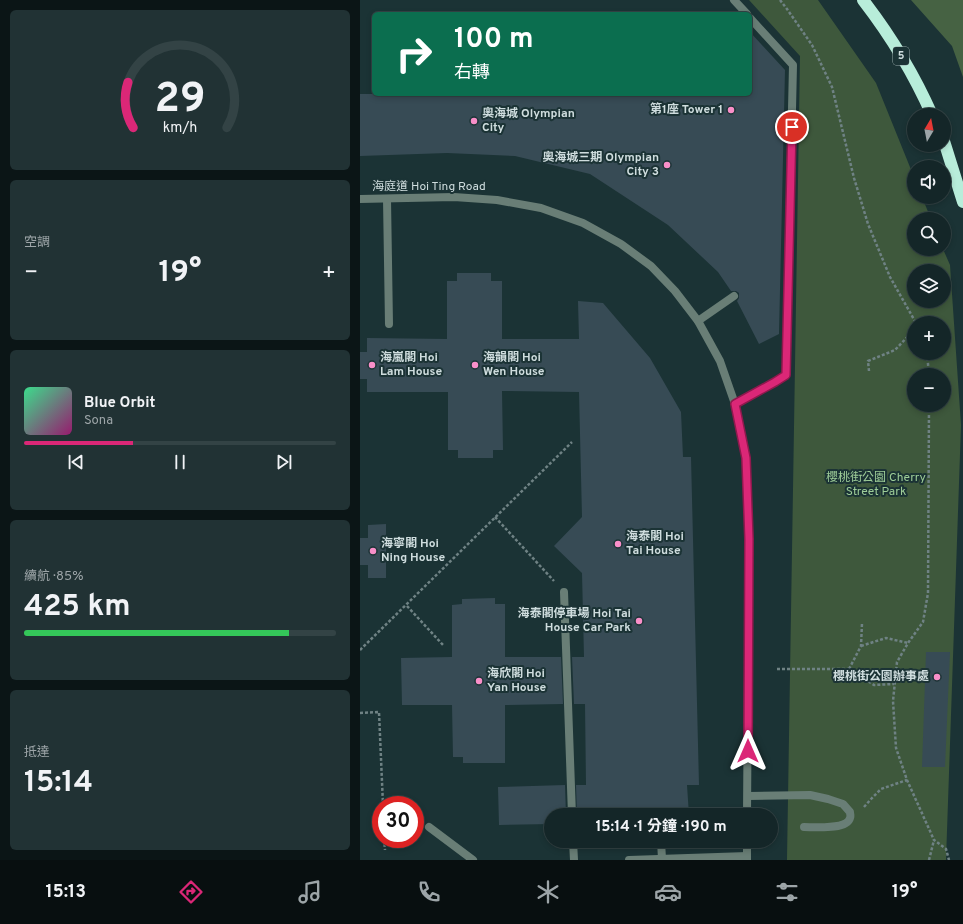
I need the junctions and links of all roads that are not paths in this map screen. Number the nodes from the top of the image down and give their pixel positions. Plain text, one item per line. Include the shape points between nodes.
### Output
1 (734, 0) edge
2 (863, 0) edge
3 (745, 12) edge
4 (752, 20) edge
5 (929, 108) edge
6 (947, 152) edge
7 (360, 199) edge
8 (387, 199) junction
9 (963, 202) edge
10 (734, 296) dead end
11 (698, 321) junction
12 (389, 324) dead end
13 (735, 404) junction
14 (564, 592) road end
15 (748, 796) junction
16 (572, 808) edge
17 (748, 808) edge
18 (429, 827) dead end
19 (804, 827) dead end
20 (573, 848) edge
21 (661, 848) edge
22 (747, 858) edge
23 (662, 859) junction
24 (473, 860) edge
25 (574, 860) edge
26 (629, 860) edge

1 - 3 street
2 - 5 highway, 5 via 902,58
4 - 13 street via 793,65 786,375
6 - 9 highway
7 - 8 street, 海庭道 Hoi Ting Road
8 - 11 street, 海庭道 Hoi Ting Road via 454,197 497,200 541,208 583,223 621,244 651,266 675,291
8 - 12 street
10 - 11 street
11 - 13 street, 海庭道 Hoi Ting Road via 720,361
13 - 15 street, 海庭道 Hoi Ting Road via 746,458 749,539
14 - 16 street
15 - 17 street, 海庭道 Hoi Ting Road
15 - 19 street via 810,795 843,804 850,812 848,822 842,826
18 - 24 street
20 - 25 street
21 - 23 street
22 - 23 street
23 - 26 street

